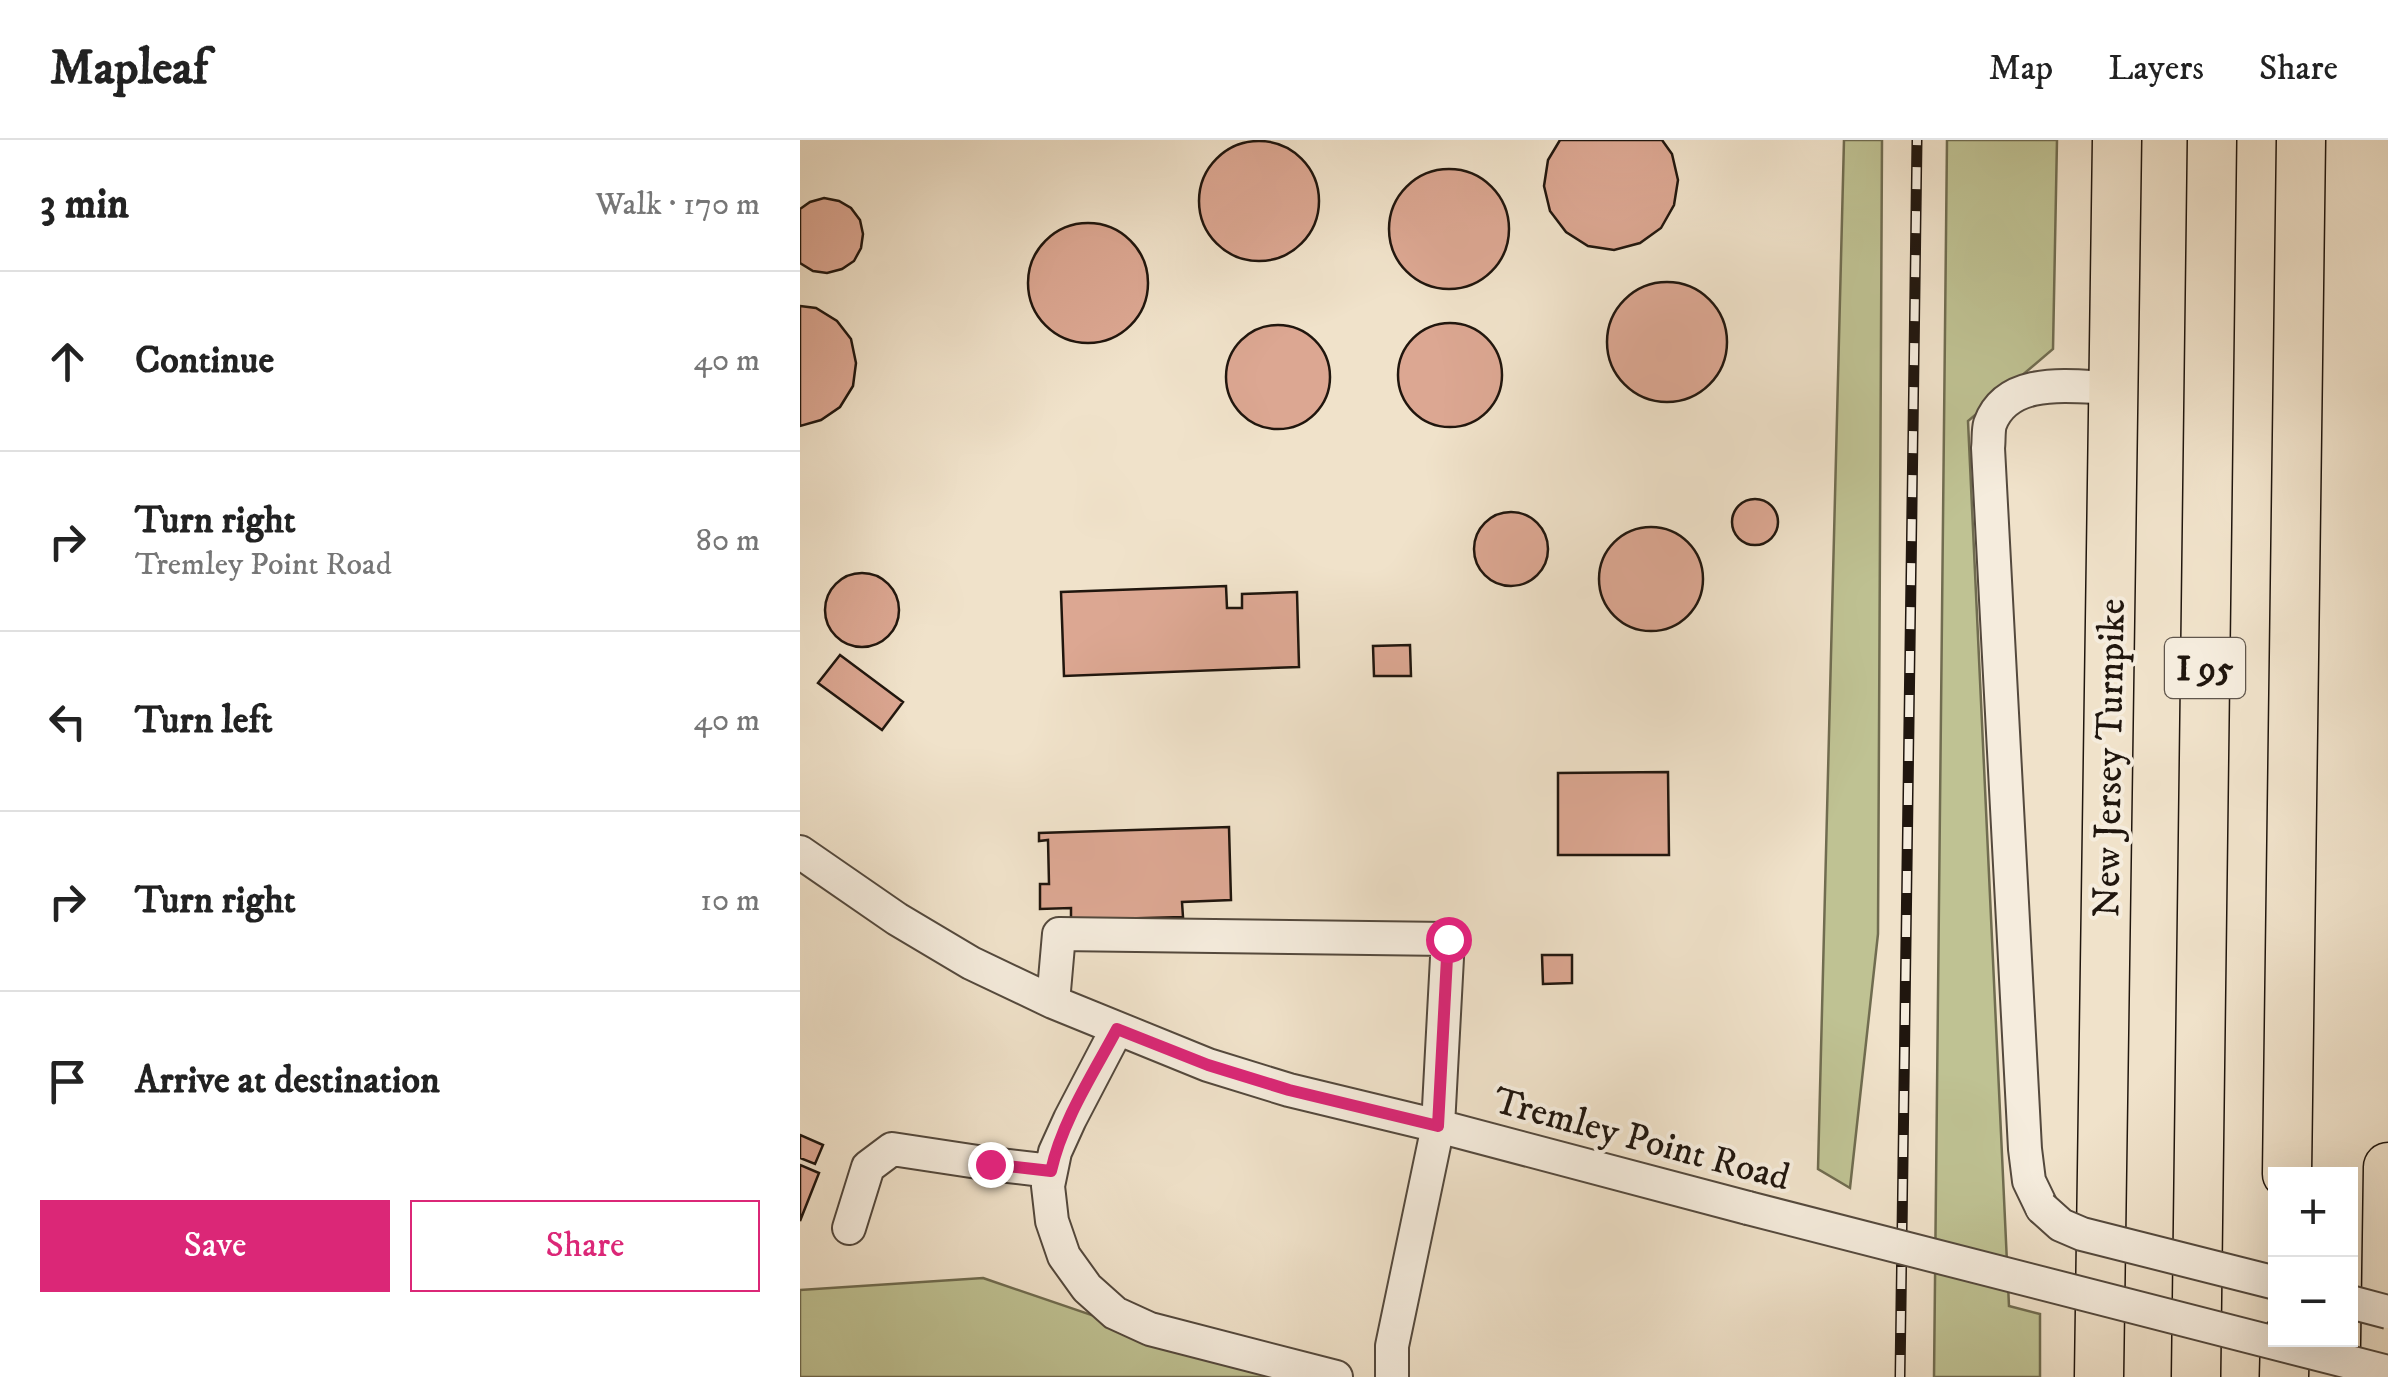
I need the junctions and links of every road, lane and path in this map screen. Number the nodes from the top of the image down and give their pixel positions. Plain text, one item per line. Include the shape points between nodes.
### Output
1 (2117, 140) edge
2 (2212, 140) edge
3 (2301, 140) edge
4 (2114, 388) junction
5 (800, 852) edge
6 (1053, 1002) junction
7 (1117, 1029) junction
8 (1438, 1126) junction
9 (2287, 1167) edge
10 (2388, 1167) edge
11 (1051, 1171) junction
12 (848, 1228) dead end
13 (2268, 1281) edge
14 (2358, 1304) edge
15 (2388, 1312) edge
16 (2285, 1347) edge
17 (2387, 1374) edge
18 (1336, 1377) edge
19 (1392, 1377) edge
20 (2099, 1377) edge
21 (2196, 1377) edge
22 (2284, 1377) edge

1 - 4 highway, New Jersey Turnpike / I 95
2 - 21 highway, I 95
3 - 9 highway, I 95
4 - 13 street, bridge via 2024,390 2002,405 1990,425 2028,1180 2061,1226
4 - 20 highway, New Jersey Turnpike / I 95
5 - 6 street, Tremley Point Road via 972,963
6 - 7 street, Tremley Point Road
6 - 8 street via 1059,934 1448,939
7 - 8 street, Tremley Point Road via 1289,1090
7 - 11 street
8 - 17 street, Tremley Point Road, bridge
8 - 19 street via 1392,1346
10 - 17 highway
11 - 12 street via 892,1149 868,1167
11 - 18 street via 1052,1220 1064,1256 1115,1313 1150,1330
14 - 15 street, bridge
16 - 22 highway

